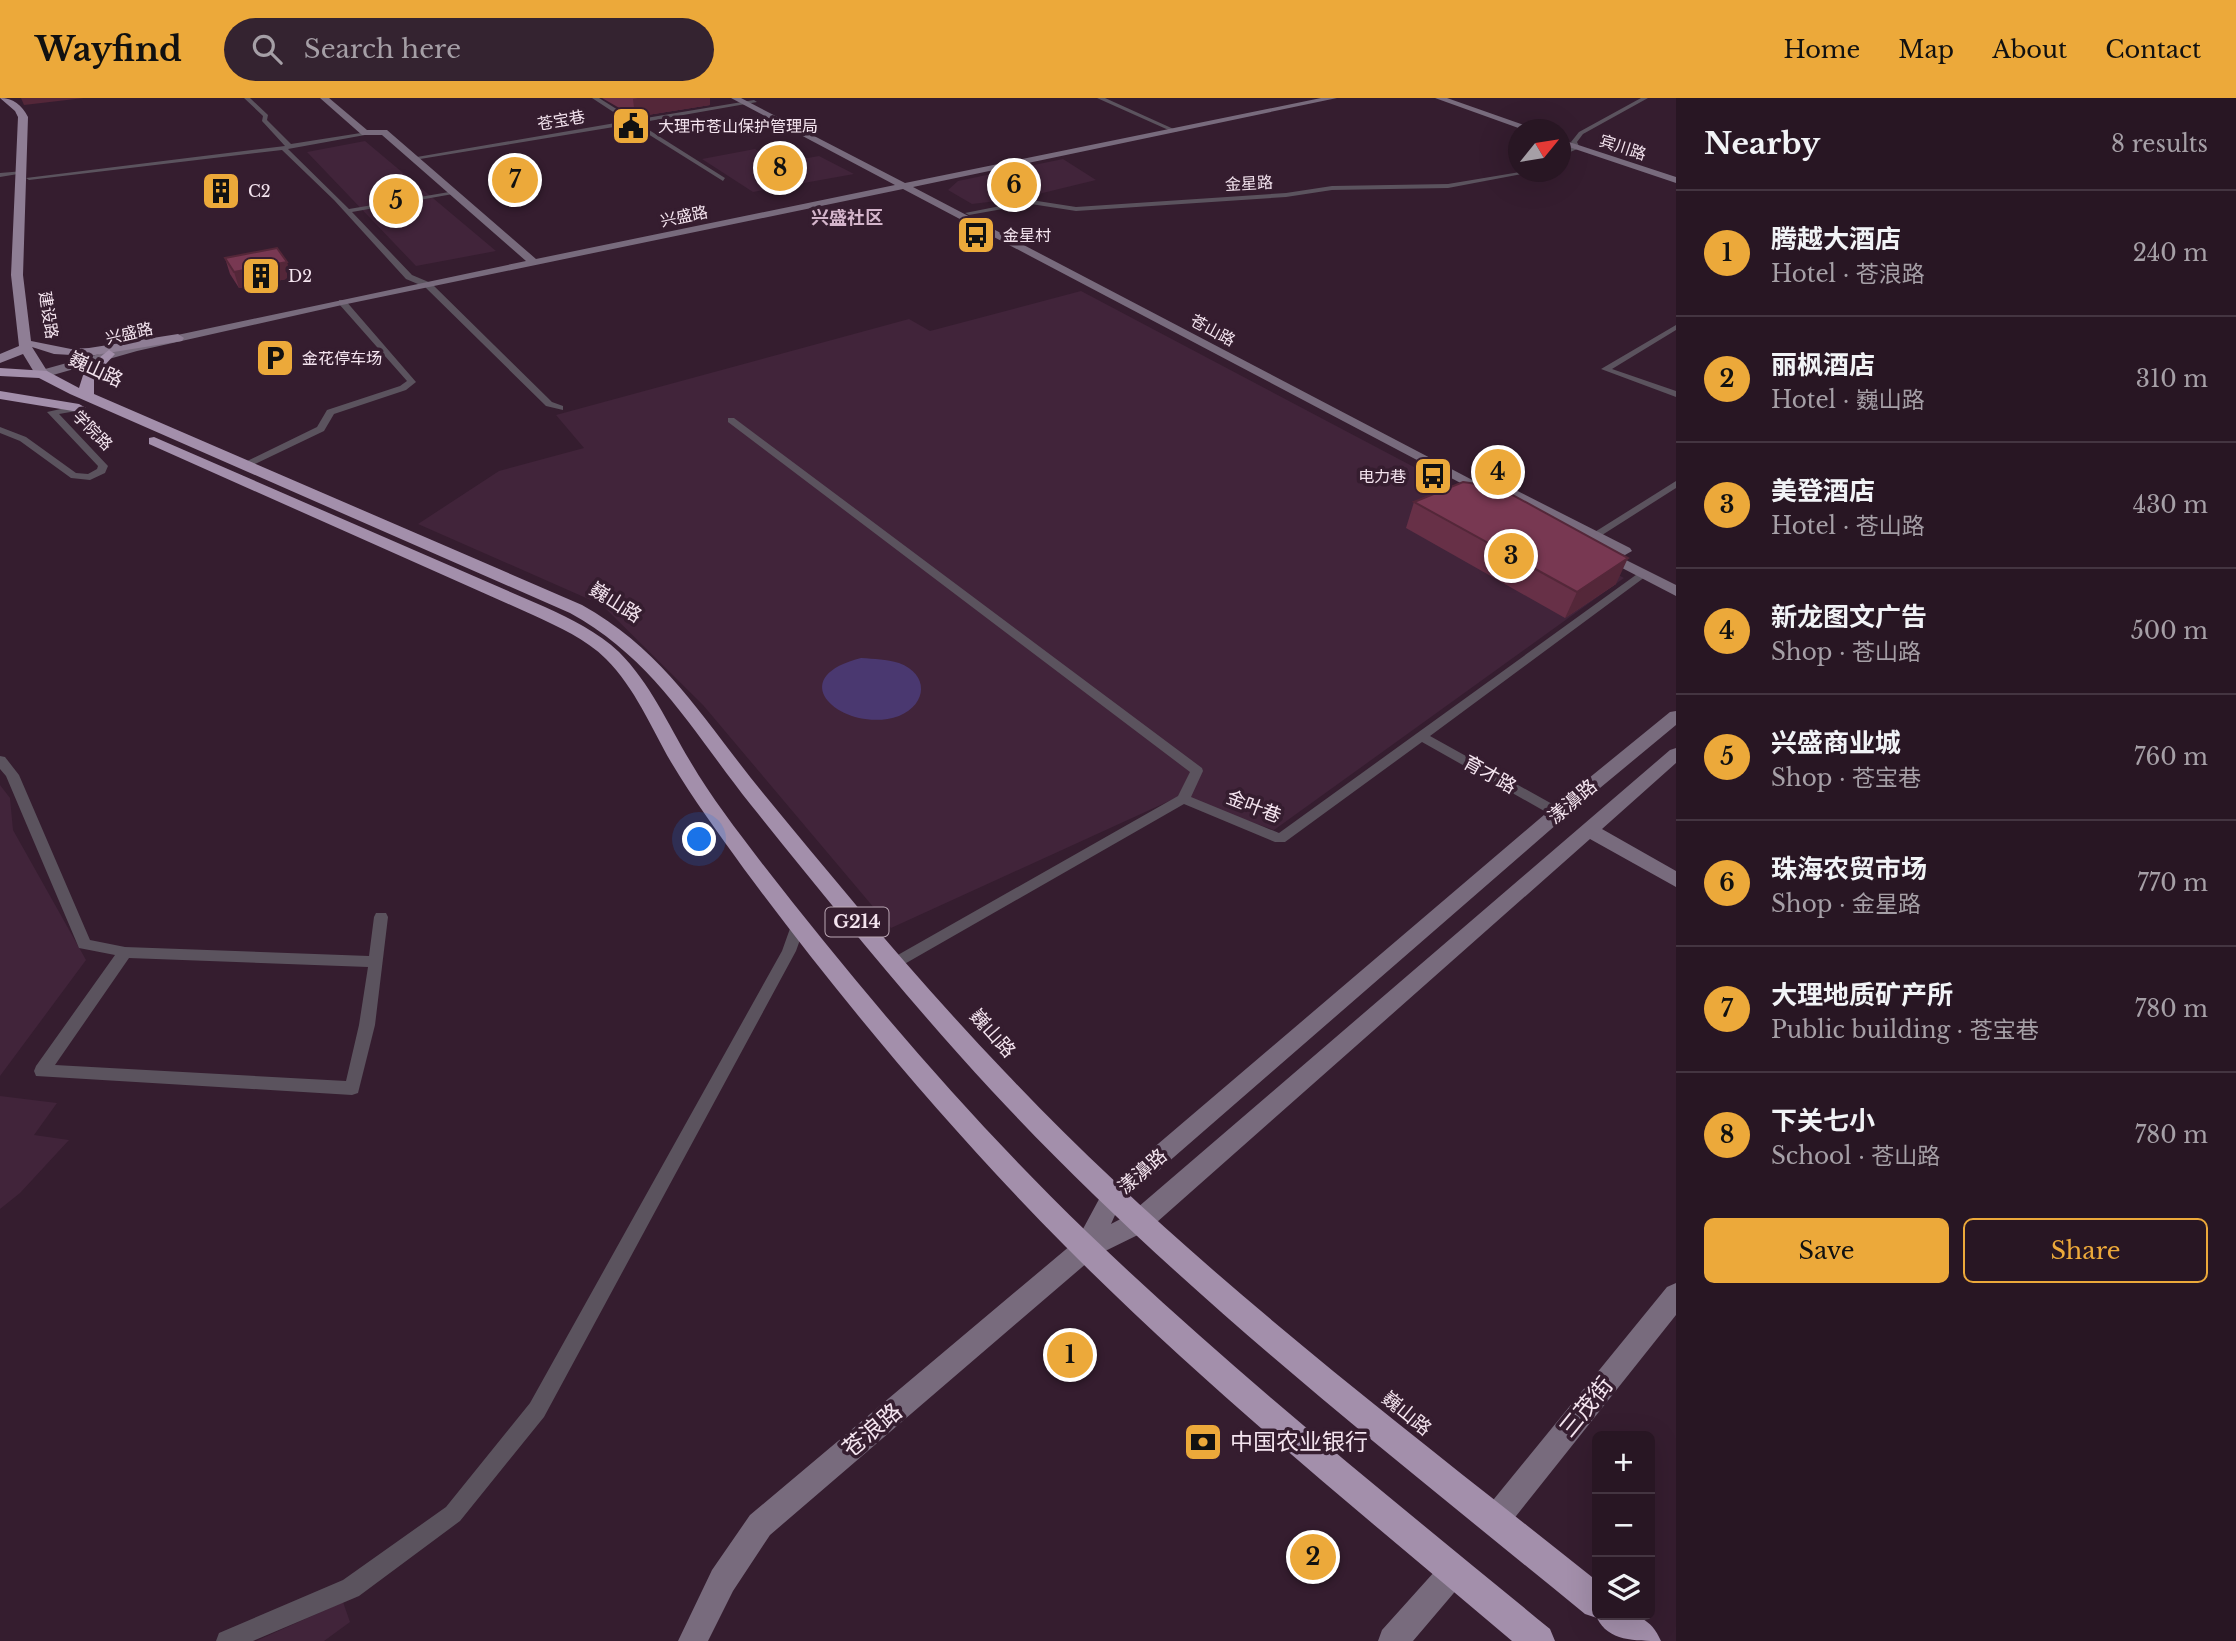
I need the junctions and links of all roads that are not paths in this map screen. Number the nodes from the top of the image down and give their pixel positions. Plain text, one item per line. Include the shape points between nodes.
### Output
1 (2, 98) edge
2 (19, 98) edge
3 (247, 98) edge
4 (324, 98) edge
5 (595, 98) edge
6 (735, 98) edge
7 (1100, 98) edge
8 (1334, 98) edge
9 (1429, 98) edge
10 (1438, 98) edge
11 (1645, 98) edge
12 (749, 101) edge
13 (1508, 121) edge
14 (634, 122) junction
15 (1508, 125) edge
16 (1175, 131) junction
17 (365, 133) junction
18 (1571, 143) edge
19 (1576, 145) junction
20 (285, 147) junction
21 (1571, 148) edge
22 (414, 158) junction
23 (0, 175) edge
24 (25, 175) junction
25 (1508, 176) edge
26 (1676, 178) edge
27 (723, 179) dead end
28 (909, 186) junction
29 (453, 192) junction
30 (347, 211) junction
31 (969, 213) junction
32 (535, 262) junction
33 (428, 285) junction
34 (342, 302) junction
35 (1676, 327) edge
36 (178, 338) junction
37 (31, 346) junction
38 (109, 354) junction
39 (0, 359) edge
40 (0, 372) edge
41 (42, 374) junction
42 (0, 380) edge
43 (1676, 394) edge
44 (0, 395) edge
45 (38, 401) junction
46 (84, 402) junction
47 (561, 408) dead end
48 (52, 412) junction
49 (731, 420) dead end
50 (0, 430) edge
51 (246, 465) junction
52 (1676, 484) edge
53 (1595, 535) junction
54 (1644, 574) junction
55 (1676, 577) edge
56 (1676, 591) edge
57 (595, 629) junction
58 (671, 687) junction
59 (643, 695) junction
60 (1676, 716) edge
61 (1421, 736) junction
62 (1676, 754) edge
63 (0, 760) edge
64 (1183, 799) junction
65 (1558, 813) junction
66 (1590, 831) junction
67 (1676, 880) edge
68 (381, 917) dead end
69 (799, 923) junction
70 (125, 952) junction
71 (376, 962) junction
72 (894, 964) junction
73 (1111, 1197) junction
74 (1139, 1222) junction
75 (1086, 1248) junction
76 (1676, 1295) edge
77 (1495, 1520) junction
78 (1454, 1570) junction
79 (1592, 1598) edge
80 (1618, 1620) edge
81 (227, 1641) edge
82 (693, 1641) edge
83 (1393, 1641) edge
84 (1538, 1641) edge
85 (1644, 1641) edge

1 - 24 main road, 建设路 via 23,117
2 - 24 main road, 建设路 via 30,115
3 - 20 street via 266,116 264,120
4 - 17 main road
5 - 14 street
6 - 12 main road, 苍山路
7 - 16 street
8 - 16 main road, 兴盛路
9 - 15 main road
10 - 13 main road
11 - 19 street via 1581,132
12 - 14 street, 苍宝巷
12 - 28 main road, 苍山路
14 - 22 street, 苍宝巷
14 - 27 street
16 - 28 main road, 兴盛路
17 - 20 street
17 - 22 main road via 384,132
18 - 19 main road, 宾川路
19 - 21 street
19 - 26 main road, 宾川路
20 - 24 street
20 - 30 street
22 - 29 main road
23 - 24 street
24 - 37 main road, 建设路
25 - 31 street, 金星路 via 1448,186 1332,188 1076,209 1031,202
28 - 31 main road, 苍山路
28 - 32 main road, 兴盛路
28 - 54 main road, 苍山路
29 - 30 street
29 - 32 main road
30 - 33 street via 409,277
31 - 53 main road, 苍山路
32 - 33 main road, 兴盛路
33 - 34 main road, 兴盛路
33 - 47 street via 549,404
34 - 36 main road, 兴盛路
34 - 51 street via 412,382 330,412 321,429
35 - 43 street via 1605,369
36 - 37 main road via 85,353
36 - 38 main road, 兴盛路
37 - 39 main road
37 - 41 main road, 建设路 via 44,362
38 - 41 main road, 兴盛路
38 - 46 highway via 86,379
40 - 41 highway, G214
41 - 42 highway
41 - 46 highway, 巍山路 / G214
44 - 45 highway
45 - 46 highway
45 - 48 street
46 - 48 street, 学院路
46 - 51 highway, 巍山路 / G214
46 - 57 highway, 巍山路 / G214 via 539,611
48 - 50 street, 学院路 via 103,466 102,471 90,477 74,476 23,439
49 - 64 street via 1197,771
51 - 57 highway, 巍山路 / G214 via 556,600
52 - 53 street
53 - 55 main road, 苍山路
54 - 56 main road, 苍山路
54 - 61 street, 金叶巷
57 - 58 highway, 巍山路 / G214 via 636,648
57 - 59 highway, 巍山路 / G214
58 - 59 highway
58 - 72 highway, 巍山路 / G214
59 - 69 highway, 巍山路 / G214 via 699,791
60 - 65 main road, 漾濞路
61 - 64 street, 金叶巷 via 1280,839
61 - 65 street, 育才路
62 - 66 main road, 漾濞路
63 - 70 street via 12,775 84,944
64 - 72 street
65 - 73 main road, 漾濞路
66 - 67 main road
66 - 74 main road, 漾濞路
68 - 71 street
69 - 75 highway, 巍山路 / G214 via 955,1110
69 - 81 street via 789,951 537,1410 453,1514 351,1588
70 - 71 street
70 - 71 street via 42,1071 352,1088
72 - 73 highway, 巍山路 / G214 via 1027,1112
73 - 74 highway, 巍山路 / G214
73 - 75 main road, 漾濞路
74 - 75 main road, 漾濞路
74 - 77 highway, 巍山路 / G214 via 1261,1329
75 - 78 highway, 巍山路 / G214 via 1203,1357
75 - 82 main road, 苍浪路 via 760,1525 724,1576
76 - 77 main road, 三茂街
77 - 79 highway, 巍山路 / G214
78 - 83 main road
78 - 84 highway, 巍山路 / G214
80 - 85 highway

